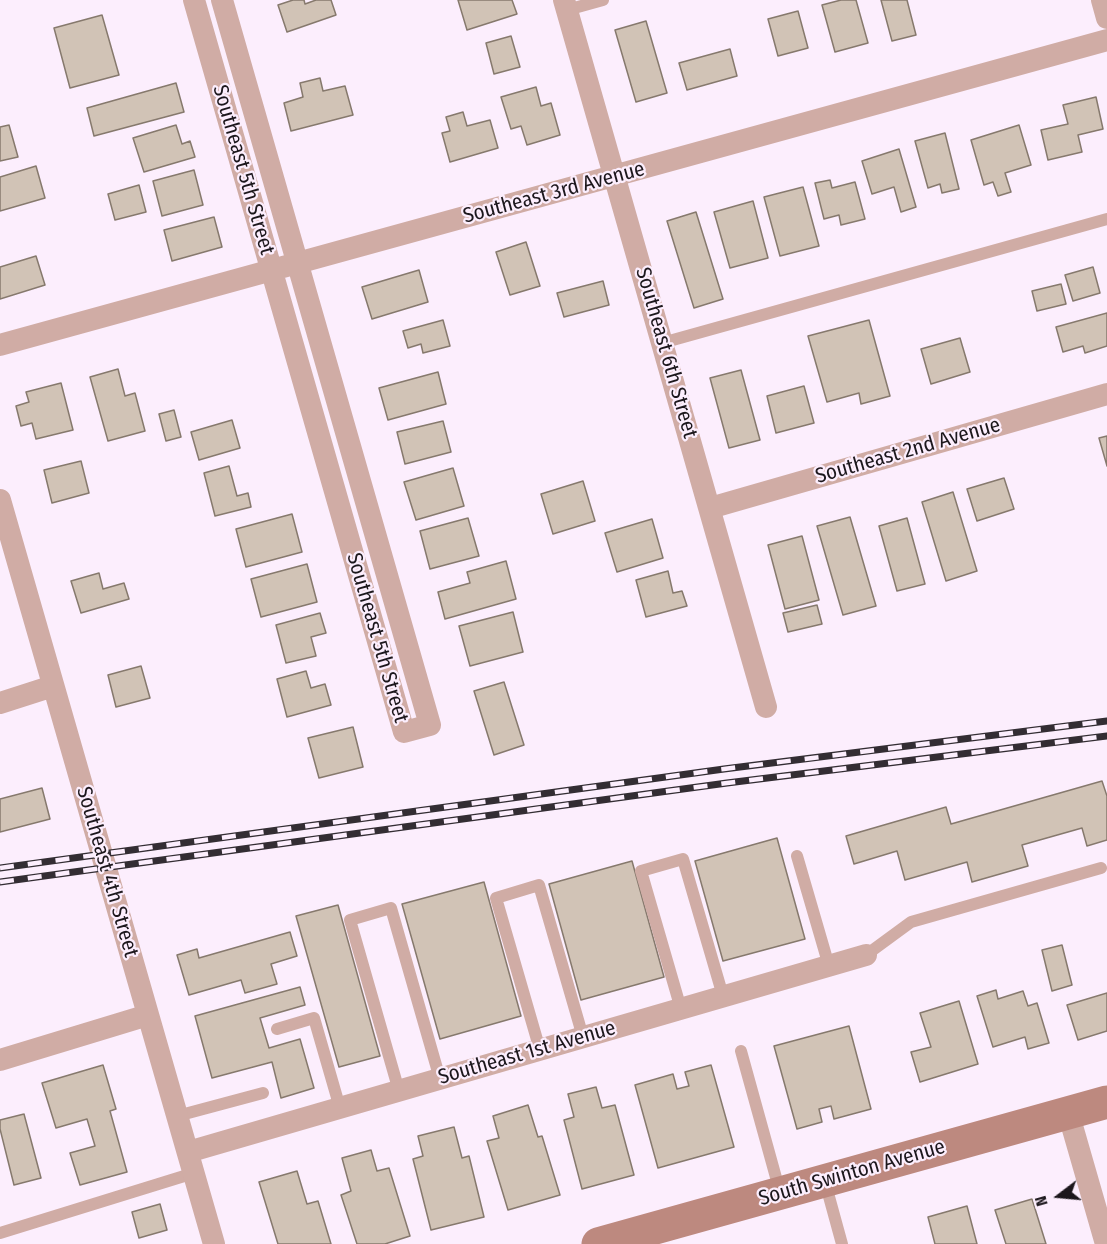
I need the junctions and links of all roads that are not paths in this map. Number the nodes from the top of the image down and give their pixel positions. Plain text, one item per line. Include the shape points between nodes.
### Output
1 (194, 0) edge
2 (222, 0) edge
3 (603, 0) edge
4 (1102, 0) edge
5 (566, 5) edge
6 (1107, 18) edge
7 (1107, 40) edge
8 (615, 176) junction
9 (1107, 219) edge
10 (297, 263) junction
11 (271, 270) junction
12 (662, 343) junction
13 (0, 345) edge
14 (1107, 394) edge
15 (710, 508) junction
16 (2, 513) edge
17 (53, 686) junction
18 (0, 703) edge
19 (766, 707) dead end
20 (796, 856) dead end
21 (1101, 868) dead end
22 (866, 955) joint
23 (829, 966) junction
24 (723, 996) junction
25 (681, 1009) junction
26 (148, 1015) junction
27 (277, 1029) dead end
28 (583, 1037) junction
29 (540, 1050) junction
30 (741, 1052) dead end
31 (0, 1060) edge
32 (440, 1079) junction
33 (399, 1091) junction
34 (263, 1093) dead end
35 (1107, 1102) edge
36 (340, 1108) junction
37 (1068, 1112) junction
38 (177, 1116) junction
39 (191, 1162) junction
40 (824, 1181) junction
41 (780, 1193) junction
42 (0, 1233) edge
43 (616, 1242) edge
44 (214, 1244) edge
45 (842, 1244) edge
46 (1106, 1244) edge

1 - 11 street, Southeast 5th Street
2 - 10 street, Southeast 5th Street
3 - 5 lane
4 - 6 street
5 - 8 street, Southeast 6th Street
7 - 8 street, Southeast 3rd Avenue
8 - 10 street, Southeast 3rd Avenue
8 - 12 street, Southeast 6th Street
9 - 12 lane
10 - 11 street, Southeast 3rd Avenue
10 - 11 street, Southeast 5th Street via 430,725 412,730 404,732
11 - 13 street, Southeast 3rd Avenue
12 - 15 street, Southeast 6th Street
14 - 15 street, Southeast 2nd Avenue
15 - 19 street, Southeast 6th Street
16 - 17 street, Southeast 4th Street
17 - 18 street
17 - 26 street, Southeast 4th Street
20 - 23 lane
21 - 22 lane via 911,922
22 - 23 street, Southeast 1st Avenue
23 - 24 street, Southeast 1st Avenue
24 - 25 street, Southeast 1st Avenue
24 - 25 lane via 683,859 641,871
25 - 28 street, Southeast 1st Avenue
26 - 31 street
26 - 38 street, Southeast 4th Street
27 - 36 lane via 314,1018
28 - 29 street, Southeast 1st Avenue
28 - 29 lane via 539,885 496,898
29 - 32 street, Southeast 1st Avenue
30 - 41 lane
32 - 33 street, Southeast 1st Avenue
32 - 33 lane via 391,908 350,920
33 - 36 street, Southeast 1st Avenue
34 - 38 lane
35 - 37 street, South Swinton Avenue
36 - 39 street, Southeast 1st Avenue
37 - 40 street, South Swinton Avenue
37 - 46 street
38 - 39 street, Southeast 4th Street
39 - 42 lane
39 - 44 street, Southeast 4th Street
40 - 41 street, South Swinton Avenue
40 - 45 lane
41 - 43 street, South Swinton Avenue

